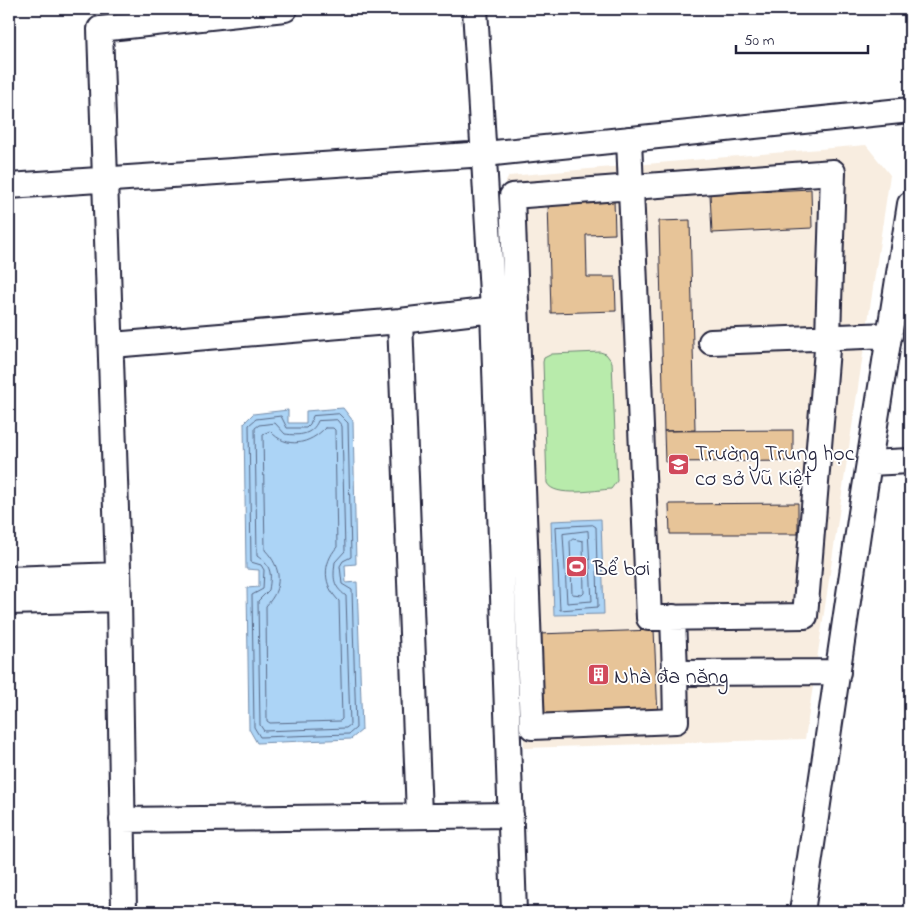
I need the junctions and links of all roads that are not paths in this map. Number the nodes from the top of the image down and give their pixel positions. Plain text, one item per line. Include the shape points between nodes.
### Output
1 (285, 9) edge
2 (475, 9) edge
3 (910, 110) edge
4 (629, 139) junction
5 (484, 154) junction
6 (104, 179) junction
7 (9, 186) edge
8 (631, 189) junction
9 (910, 204) edge
10 (493, 310) junction
11 (400, 320) junction
12 (890, 335) junction
13 (828, 337) junction
14 (711, 342) dead end
15 (112, 345) junction
16 (910, 461) edge
17 (869, 463) junction
18 (118, 575) junction
19 (9, 579) edge
20 (119, 599) junction
21 (9, 602) edge
22 (673, 618) junction
23 (838, 672) junction
24 (675, 673) junction
25 (419, 815) junction
26 (511, 815) junction
27 (122, 820) junction
28 (124, 912) edge
29 (514, 912) edge
30 (802, 912) edge

1 - 6 street via 100,29
2 - 5 street
3 - 4 street
4 - 5 street
4 - 8 street
5 - 6 street
5 - 10 street
6 - 7 street
6 - 15 street
8 - 13 street via 833,172
8 - 22 street via 649,618
8 - 24 street via 512,196 532,727 676,721
9 - 12 street
10 - 11 street
10 - 26 street
11 - 15 street
11 - 25 street
12 - 13 street
12 - 17 street
13 - 14 street
13 - 22 street via 806,616
15 - 18 street
16 - 17 street
17 - 23 street
18 - 19 street
18 - 20 street
20 - 21 street
20 - 27 street
22 - 24 street
23 - 24 street
23 - 30 street
25 - 26 street
25 - 27 street
26 - 29 street
27 - 28 street

